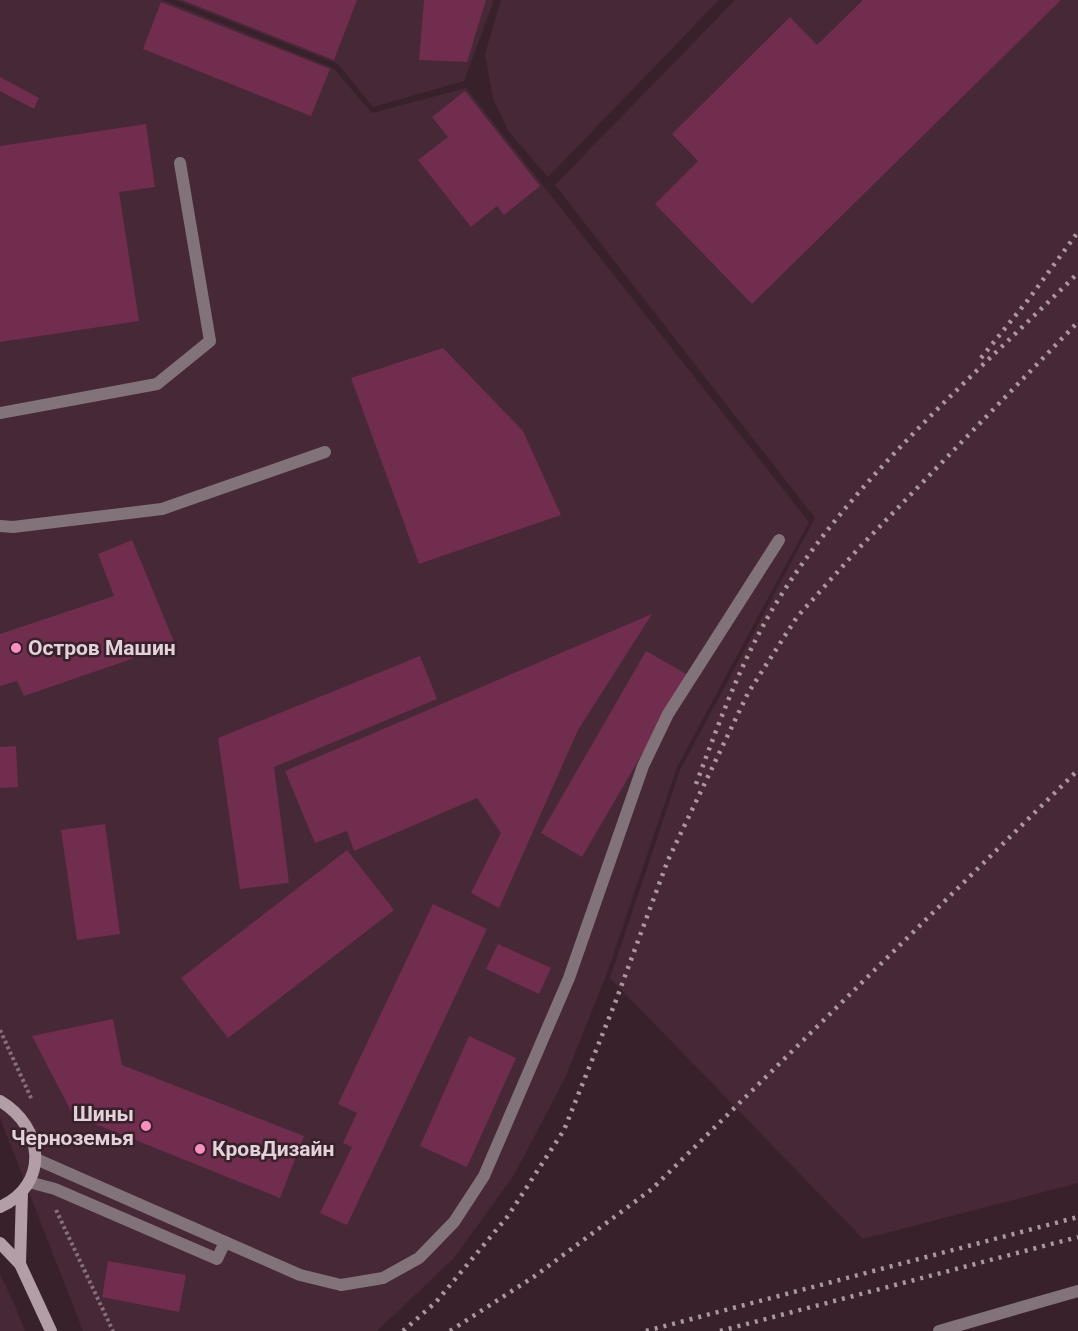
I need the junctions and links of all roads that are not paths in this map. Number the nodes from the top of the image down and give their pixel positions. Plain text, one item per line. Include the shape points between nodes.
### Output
1 (180, 163) dead end
2 (0, 413) edge
3 (325, 452) dead end
4 (0, 526) edge
5 (779, 540) dead end
6 (0, 1101) edge
7 (36, 1158) junction
8 (26, 1187) junction
9 (0, 1207) edge
10 (0, 1242) edge
11 (225, 1242) junction
12 (20, 1264) junction
13 (1078, 1290) edge
14 (51, 1331) edge
15 (939, 1331) edge

1 - 2 street via 210,341 157,384
3 - 4 street via 162,509
5 - 11 street via 668,714 643,766 569,978 484,1176 454,1222 419,1258 383,1278 341,1285 300,1275
6 - 7 main road via 28,1126
7 - 8 main road
7 - 11 street
8 - 9 main road
8 - 11 street via 55,1190 217,1258
8 - 12 main road
10 - 12 main road
12 - 14 main road
13 - 15 street

